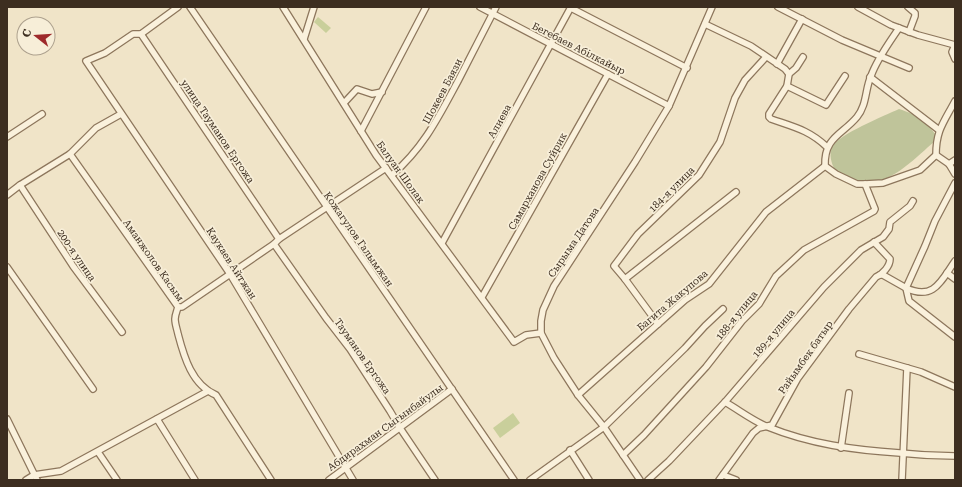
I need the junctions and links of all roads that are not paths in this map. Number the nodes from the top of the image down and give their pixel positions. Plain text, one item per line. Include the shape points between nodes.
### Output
1 (178, 7) edge
2 (190, 7) edge
3 (283, 7) edge
4 (314, 7) edge
5 (426, 7) edge
6 (480, 7) edge
7 (496, 7) edge
8 (712, 7) edge
9 (778, 7) edge
10 (858, 7) edge
11 (908, 7) edge
12 (571, 8) edge
13 (493, 13) junction
14 (802, 19) junction
15 (705, 24) junction
16 (899, 28) junction
17 (909, 32) junction
18 (141, 34) junction
19 (304, 39) junction
20 (551, 45) junction
21 (955, 45) edge
22 (881, 56) junction
23 (766, 57) junction
24 (803, 58) dead end
25 (955, 59) edge
26 (777, 64) junction
27 (686, 68) junction
28 (909, 68) dead end
29 (608, 74) junction
30 (789, 74) junction
31 (845, 76) dead end
32 (870, 77) junction
33 (787, 86) junction
34 (382, 92) junction
35 (955, 101) edge
36 (344, 103) junction
37 (669, 106) junction
38 (42, 114) dead end
39 (121, 114) junction
40 (939, 130) junction
41 (361, 131) junction
42 (7, 138) edge
43 (827, 147) junction
44 (70, 154) junction
45 (936, 155) junction
46 (955, 160) edge
47 (949, 164) junction
48 (825, 166) junction
49 (386, 168) junction
50 (955, 174) edge
51 (392, 175) junction
52 (955, 183) edge
53 (865, 184) junction
54 (20, 185) junction
55 (736, 192) dead end
56 (7, 195) edge
57 (913, 201) dead end
58 (327, 208) junction
59 (279, 239) junction
60 (874, 242) junction
61 (442, 243) junction
62 (274, 244) junction
63 (955, 261) edge
64 (7, 266) edge
65 (947, 273) junction
66 (230, 274) junction
67 (880, 275) junction
68 (625, 279) junction
69 (955, 279) edge
70 (906, 288) junction
71 (482, 297) junction
72 (178, 307) junction
73 (723, 309) dead end
74 (658, 324) junction
75 (122, 332) dead end
76 (541, 333) junction
77 (955, 337) edge
78 (860, 354) dead end
79 (907, 368) junction
80 (955, 387) edge
81 (92, 388) dead end
82 (452, 389) junction
83 (208, 391) junction
84 (849, 393) dead end
85 (578, 394) junction
86 (725, 402) junction
87 (7, 419) edge
88 (157, 419) junction
89 (767, 426) junction
90 (604, 427) junction
91 (400, 428) junction
92 (841, 448) junction
93 (570, 450) junction
94 (98, 452) junction
95 (904, 454) junction
96 (623, 455) junction
97 (955, 456) edge
98 (346, 468) junction
99 (36, 478) edge
100 (721, 478) edge
101 (26, 480) edge
102 (117, 480) edge
103 (195, 480) edge
104 (271, 480) edge
105 (329, 480) edge
106 (353, 480) edge
107 (435, 480) edge
108 (514, 480) edge
109 (530, 480) edge
110 (590, 480) edge
111 (640, 480) edge
112 (648, 480) edge
113 (736, 480) edge
114 (902, 480) edge

1 - 18 street
2 - 58 street, Кожагулов Галымжан
3 - 19 street, Балуан Шолак
4 - 19 street
5 - 34 street
6 - 13 street, Бегебаев Абілкайыр
7 - 13 street, Шокеев Баязи
8 - 15 street, Сырыма Датова
9 - 14 street
10 - 16 street
11 - 17 street via 916,16
12 - 20 street, Алиева
12 - 27 street
13 - 20 street, Бегебаев Абілкайыр
13 - 51 street, Шокеев Баязи via 436,123 407,162
14 - 22 street via 842,40
14 - 26 street
15 - 23 street via 751,46
15 - 27 street, Сырыма Датова
16 - 17 street
16 - 22 street
17 - 21 street
18 - 39 street, Каукаев Айтжан via 133,34 105,53 86,61
18 - 59 street, улица Тауманов Ергожа
19 - 36 street, Балуан Шолак
20 - 29 street, Бегебаев Абілкайыр
20 - 61 street, Алиева
21 - 25 street via 952,52
22 - 28 street
22 - 32 street
23 - 26 street
23 - 68 street, 184-я улица via 745,80 735,98 720,142 699,176 638,234 614,266
24 - 30 street
26 - 30 street
27 - 37 street, Сырыма Датова
29 - 37 street, Бегебаев Абілкайыр
29 - 71 street, Самарханова Суйрик
30 - 33 street
31 - 33 street via 826,105
32 - 40 street
32 - 43 street via 866,98 858,116
33 - 43 street via 769,117 806,131
34 - 36 street via 372,94 358,89
34 - 41 street
35 - 40 street
36 - 41 street, Балуан Шолак
37 - 76 street, Сырыма Датова via 554,286 543,310
38 - 42 street
39 - 44 street via 96,128
39 - 66 street, Каукаев Айтжан
40 - 45 street
41 - 49 street, Балуан Шолак
43 - 48 street
44 - 54 street
44 - 72 street, Аманжолов Касым
45 - 47 street
45 - 53 street via 920,170 883,183
46 - 47 street
47 - 50 street
48 - 53 street via 857,184
48 - 74 street, Багита Жакупова via 766,212 709,284 685,300
49 - 51 street, Балуан Шолак
49 - 58 street
51 - 61 street, Балуан Шолак
52 - 70 street via 935,221
53 - 96 street, 188-я улица via 874,211 804,250 776,276 759,304 742,321 706,367
54 - 56 street
54 - 75 street, 200-я улица via 73,266
55 - 68 street
57 - 60 street, 189-я улица via 890,222 888,229
58 - 59 street
58 - 82 street, Кожагулов Галымжан
59 - 62 street
60 - 67 street, Райымбек батыр via 890,259 889,266
60 - 86 street, 189-я улица via 861,250 824,288
61 - 71 street, Балуан Шолак
62 - 66 street
62 - 91 street, Тауманов Ергожа via 350,349
63 - 65 street
64 - 81 street
65 - 69 street
65 - 70 street via 934,290 916,293
66 - 72 street via 182,307
66 - 98 street, Каукаев Айтжан
67 - 70 street
67 - 89 street, Райымбек батыр via 849,309 798,378 775,421
68 - 74 street
70 - 77 street via 909,301
71 - 76 street, Балуан Шолак via 514,342 526,335
72 - 83 street, Аманжолов Касым via 175,318 181,348 195,377
73 - 90 street, 188-я улица
74 - 85 street, Багита Жакупова
76 - 85 street
78 - 79 street
79 - 80 street
79 - 95 street
82 - 91 street, Абдирахман Сыгынбайулы
82 - 108 street, Кожагулов Галымжан
83 - 88 street
83 - 104 street, Аманжолов Касым via 216,395
84 - 92 street
85 - 90 street
86 - 89 street
86 - 112 street, 189-я улица
87 - 99 street
88 - 94 street
88 - 103 street
89 - 92 street
89 - 100 street, Райымбек батыр via 753,433
90 - 93 street, 188-я улица
90 - 96 street
91 - 98 street, Абдирахман Сыгынбайулы
91 - 107 street, Тауманов Ергожа
92 - 95 street
93 - 109 street, 188-я улица
93 - 110 street
94 - 99 street via 61,471
94 - 102 street
95 - 97 street
95 - 114 street
96 - 111 street
98 - 105 street, Абдирахман Сыгынбайулы
98 - 106 street, Каукаев Айтжан
99 - 101 street
100 - 113 street

